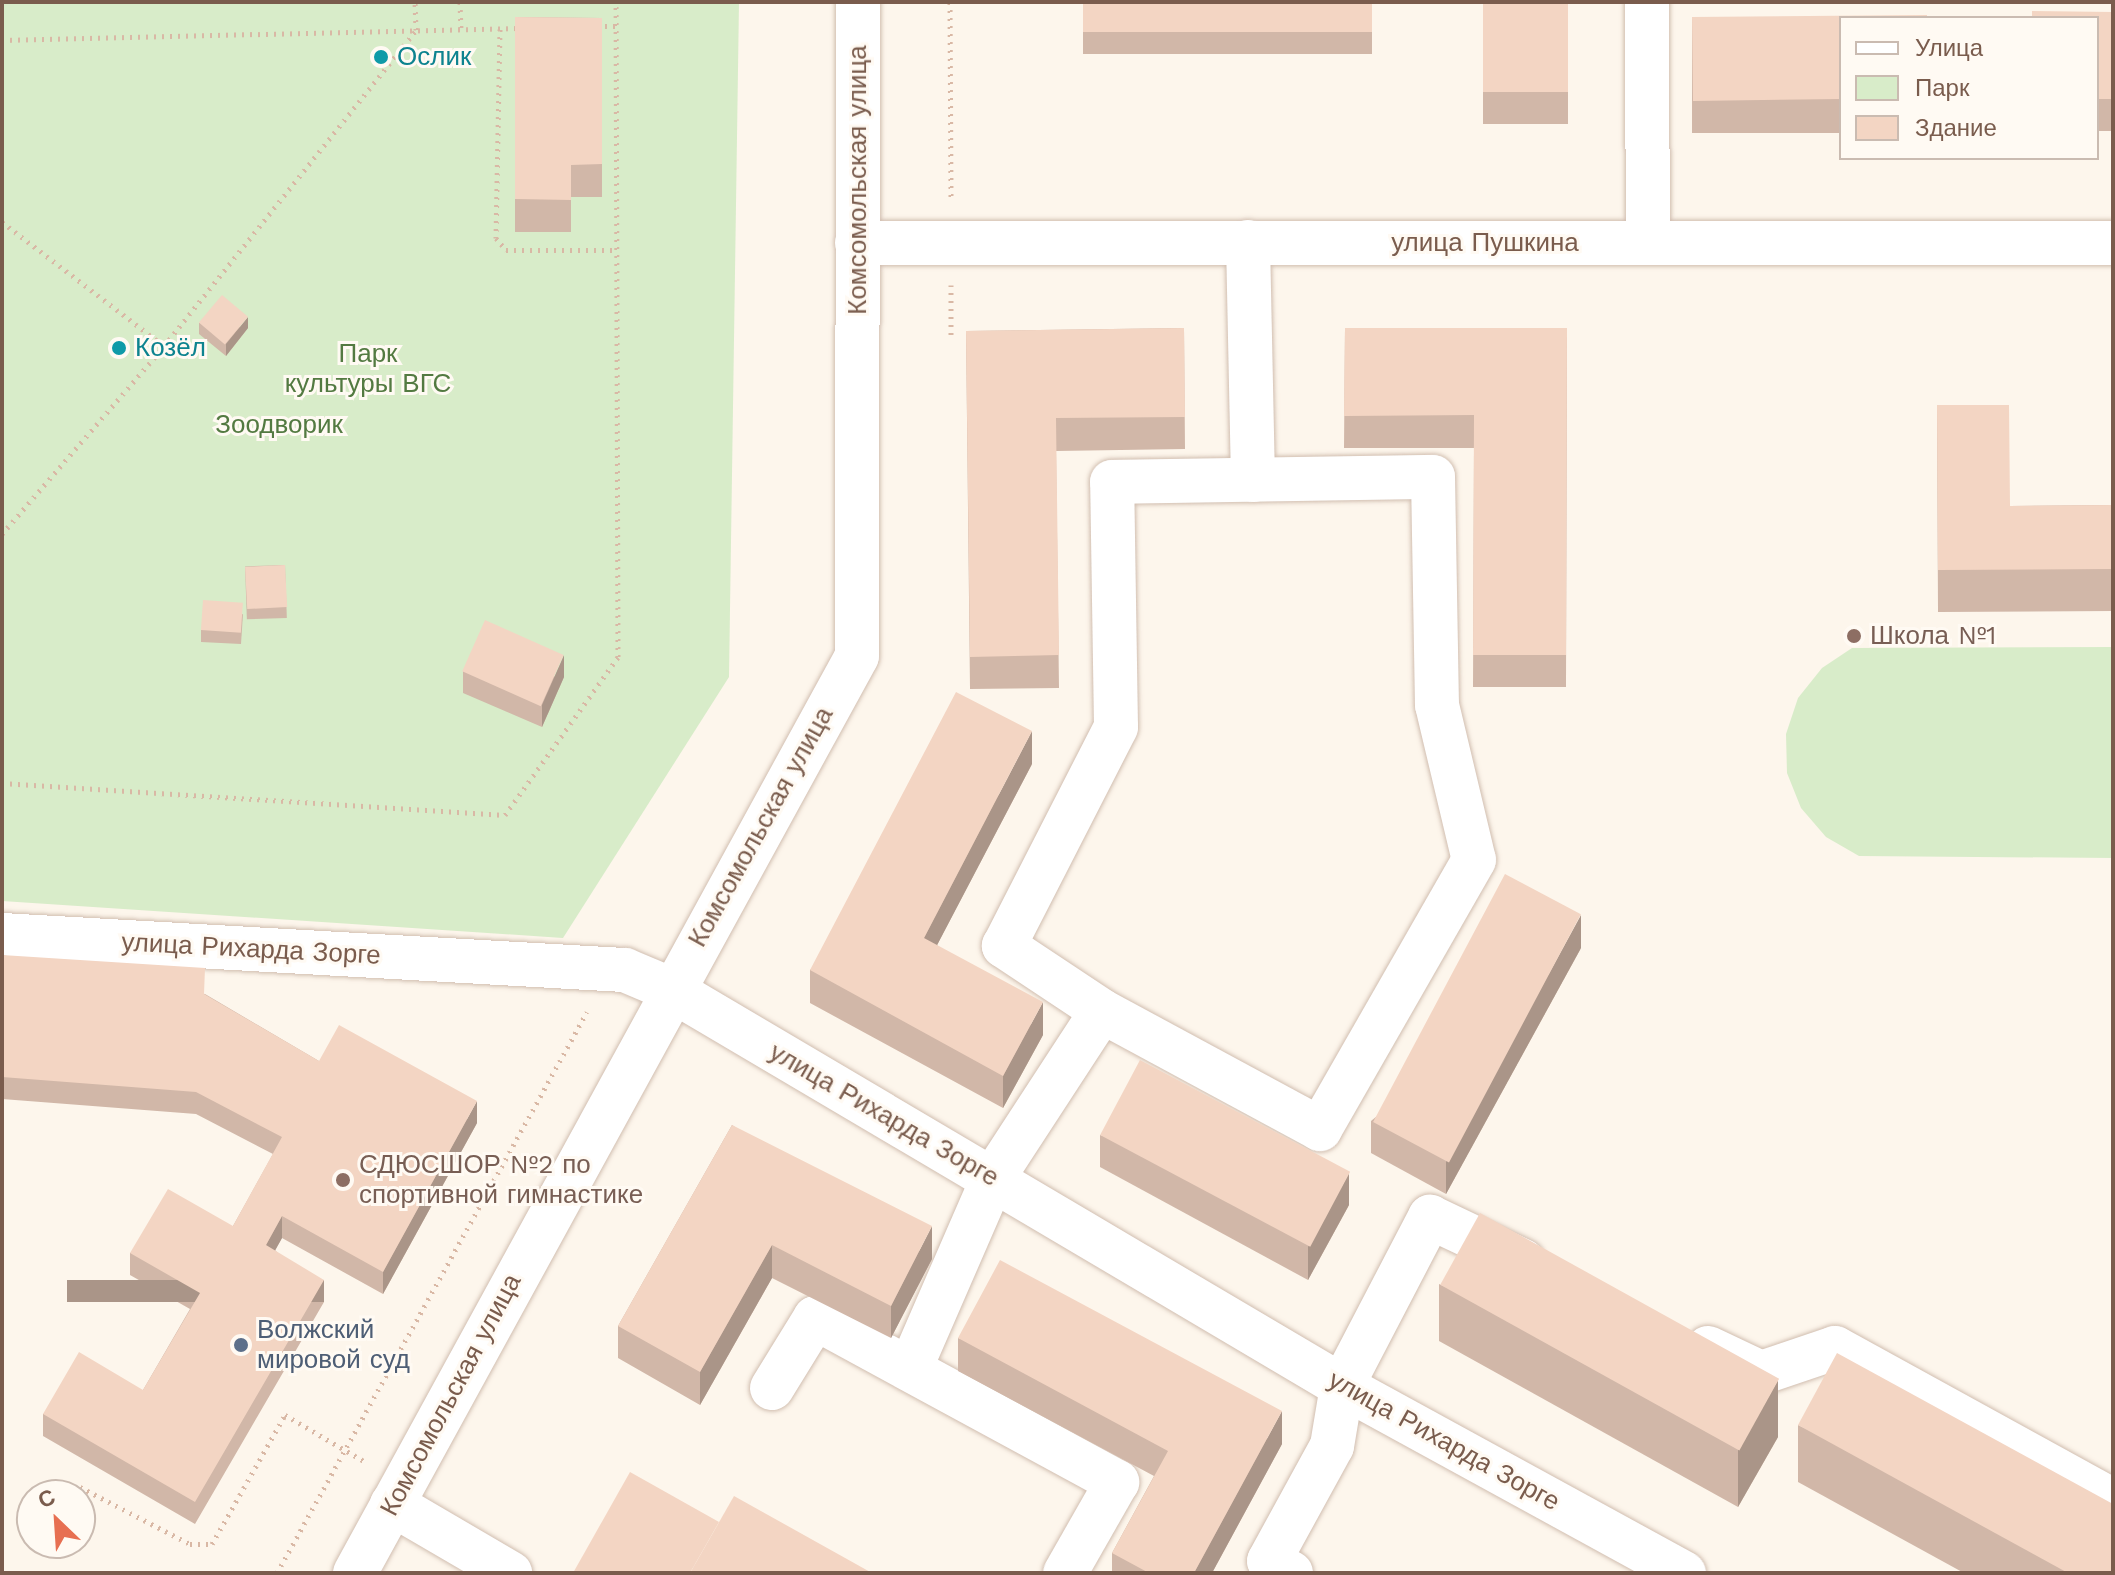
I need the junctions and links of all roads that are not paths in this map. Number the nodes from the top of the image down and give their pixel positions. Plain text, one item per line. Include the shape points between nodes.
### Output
1 (858, 2) edge
2 (1647, 2) edge
3 (1248, 242) junction
4 (857, 243) junction
5 (1648, 243) junction
6 (2113, 243) edge
7 (1253, 480) junction
8 (2, 935) edge
9 (670, 989) junction
10 (1102, 1011) junction
11 (993, 1178) junction
12 (1559, 1278) edge
13 (1675, 1332) edge
14 (910, 1369) junction
15 (1342, 1386) junction
16 (772, 1388) dead end
17 (397, 1494) junction
18 (2113, 1501) edge
19 (1677, 1571) edge
20 (355, 1573) edge
21 (510, 1573) edge
22 (1065, 1573) edge
23 (1291, 1573) edge

1 - 4 street, Комсомольская улица
2 - 5 street
3 - 4 street, улица Пушкина
3 - 5 street, улица Пушкина
3 - 7 street
4 - 9 street, Комсомольская улица via 857,656
5 - 6 street, улица Пушкина
7 - 10 street via 1112,482 1116,727 1004,946
7 - 10 street via 1433,477 1437,705 1474,860 1320,1129
8 - 9 street, улица Рихарда Зорге via 625,970
9 - 11 street, улица Рихарда Зорге
9 - 17 street, Комсомольская улица
10 - 11 street
11 - 14 street
11 - 15 street, улица Рихарда Зорге
12 - 15 street via 1430,1217
13 - 18 street via 1761,1373 1835,1348
14 - 16 street via 815,1318
14 - 22 street via 1117,1482
15 - 19 street, улица Рихарда Зорге
15 - 23 street via 1332,1446 1269,1561
17 - 20 street, Комсомольская улица
17 - 21 street

